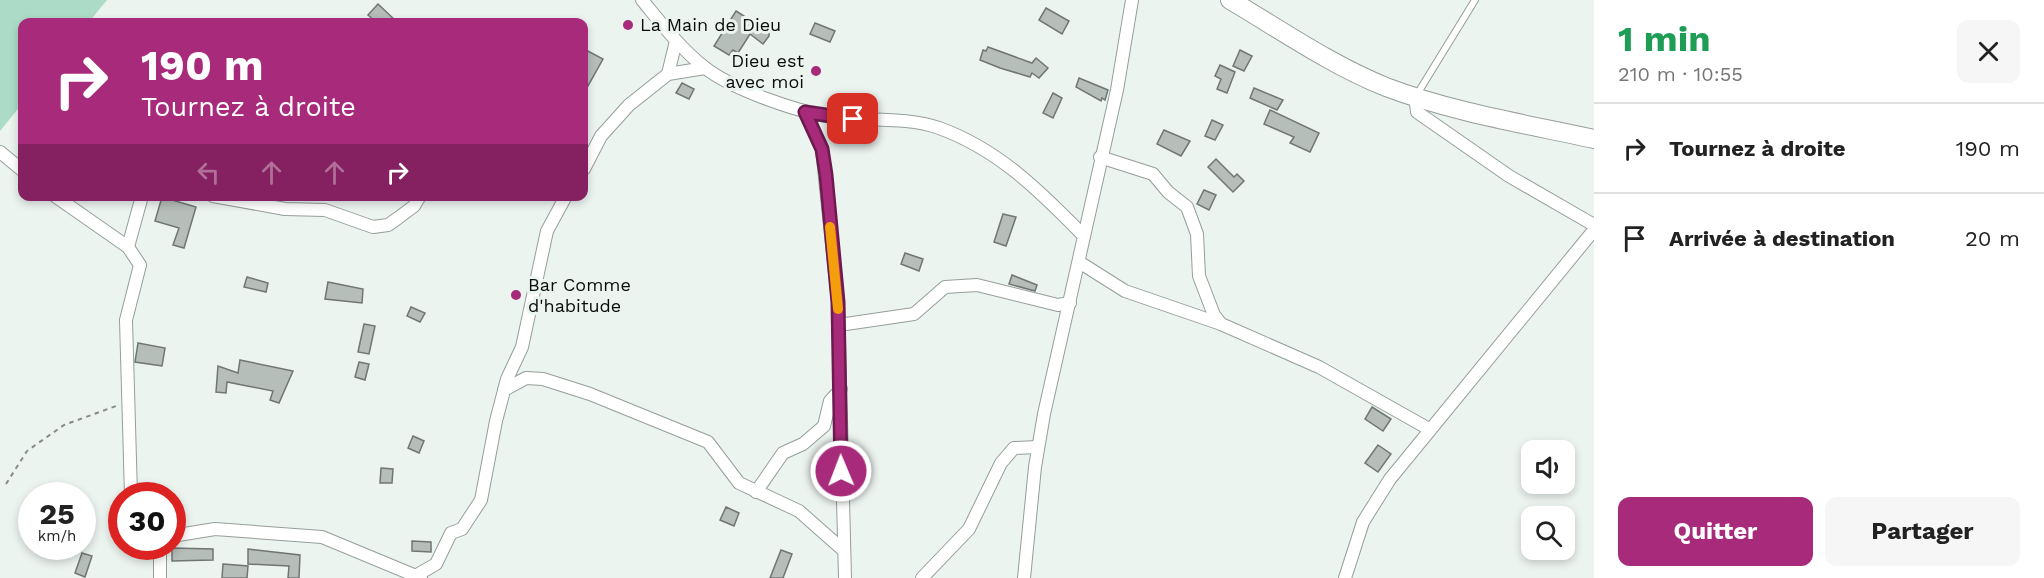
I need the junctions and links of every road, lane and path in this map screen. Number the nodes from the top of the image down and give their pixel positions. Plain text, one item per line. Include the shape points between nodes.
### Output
1 (642, 0) edge
2 (1132, 0) edge
3 (1230, 0) edge
4 (1475, 0) edge
5 (676, 40) junction
6 (705, 68) junction
7 (668, 74) junction
8 (1415, 96) junction
9 (805, 112) junction
10 (1594, 138) edge
11 (2, 154) edge
12 (1100, 157) junction
13 (18, 159) edge
14 (588, 162) edge
15 (18, 167) edge
16 (62, 201) edge
17 (141, 201) edge
18 (241, 201) edge
19 (417, 201) edge
20 (563, 201) edge
21 (1594, 225) edge
22 (1594, 231) edge
23 (1084, 236) junction
24 (128, 247) junction
25 (1079, 262) junction
26 (1070, 303) junction
27 (1221, 324) junction
28 (839, 325) junction
29 (841, 389) junction
30 (504, 390) junction
31 (129, 400) junction
32 (1429, 429) junction
33 (1038, 447) junction
34 (131, 482) edge
35 (6, 484) dead end
36 (756, 492) junction
37 (186, 534) edge
38 (842, 549) junction
39 (160, 560) edge
40 (419, 576) edge
41 (160, 578) edge
42 (845, 578) edge
43 (922, 578) edge
44 (1024, 578) edge
45 (1345, 578) edge

1 - 5 street
2 - 12 street via 1117,90
3 - 8 main road via 1351,71
4 - 8 lane
5 - 6 street
5 - 7 street
6 - 7 street
6 - 9 street via 734,85
7 - 14 street via 628,105 602,136
8 - 10 main road
8 - 21 street via 1417,112 1509,176
9 - 23 street via 921,123 966,139 1011,167
9 - 28 street via 822,149 825,167
11 - 13 street
11 - 15 street
12 - 23 street
12 - 27 street via 1153,174 1187,207 1197,234 1199,276
16 - 24 street
17 - 24 street
18 - 19 street via 285,209 325,210 373,227 393,222
20 - 30 street via 547,231 522,347
22 - 32 street
23 - 25 street
24 - 31 street via 140,266 126,320
25 - 26 street
25 - 27 street via 1125,291
26 - 28 street via 1058,305 977,285 945,287 914,314
26 - 33 street
27 - 32 street via 1319,367
28 - 29 street
29 - 36 street via 830,401 824,426 803,444 783,453
29 - 38 street
30 - 36 street via 526,378 543,379 590,394 708,442 739,483
30 - 40 street via 481,500 462,529 450,533 436,564
31 - 34 street
31 - 35 path via 64,425 27,451
32 - 45 street via 1390,478 1363,522
33 - 43 street via 1014,448 1001,463 969,529
33 - 44 street
36 - 38 street via 799,511
37 - 40 street via 215,529 322,537
38 - 42 street
39 - 41 street

